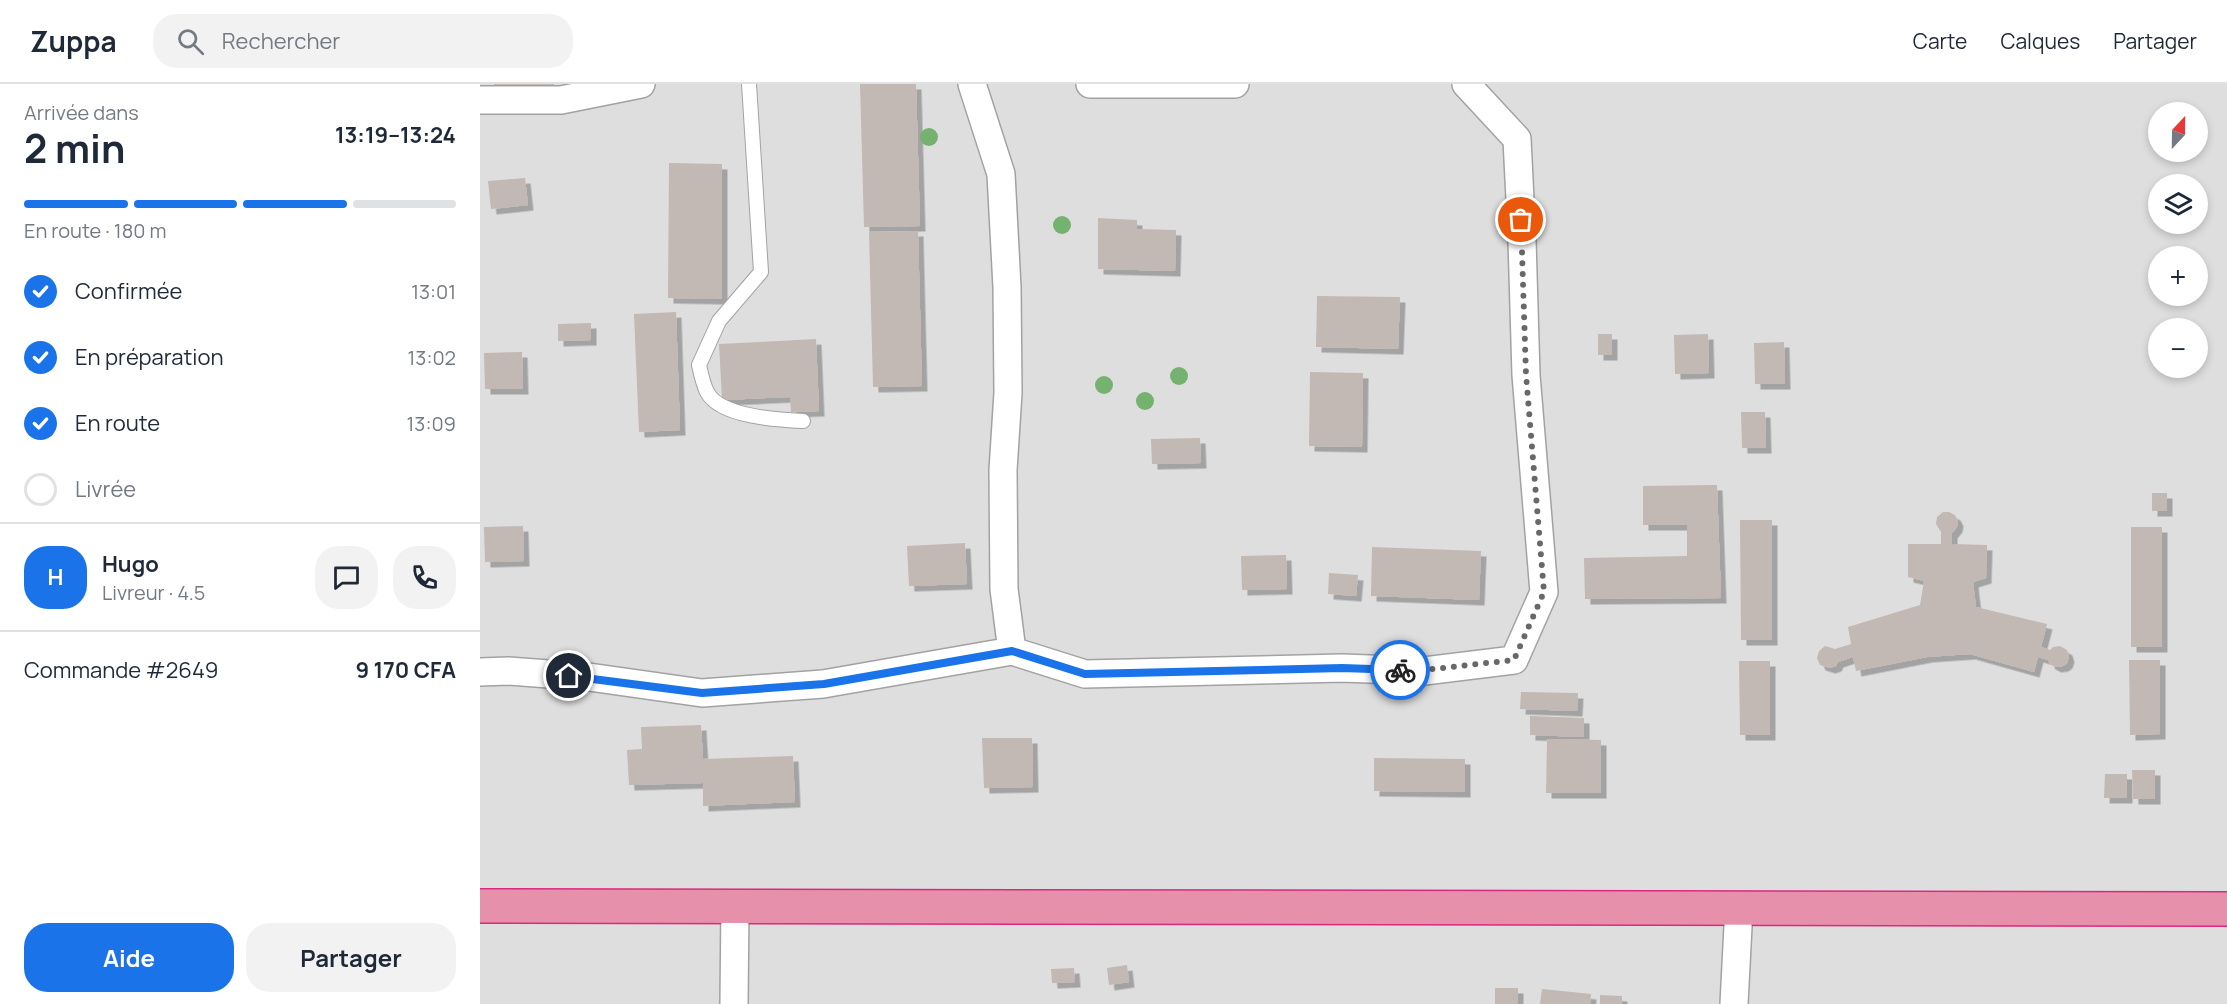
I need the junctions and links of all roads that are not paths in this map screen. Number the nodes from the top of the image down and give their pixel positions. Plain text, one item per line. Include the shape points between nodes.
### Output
1 (641, 84) edge
2 (749, 84) edge
3 (972, 84) edge
4 (1090, 84) edge
5 (1235, 84) edge
6 (1466, 84) edge
7 (480, 100) edge
8 (803, 421) dead end
9 (1012, 651) junction
10 (480, 672) edge
11 (480, 906) edge
12 (735, 906) junction
13 (1739, 907) junction
14 (2227, 909) edge
15 (734, 1004) edge
16 (1734, 1004) edge

1 - 7 street via 561,100
2 - 8 lane via 761,272 719,321 699,365 707,393 718,403 746,415
3 - 9 street via 1001,174 1008,393 1003,470 1004,590
4 - 5 street
6 - 9 street via 1517,139 1526,375 1544,592 1514,660 1424,670 1085,674
9 - 10 street via 824,684 702,693 589,677
11 - 12 highway
12 - 13 highway
12 - 15 street
13 - 14 highway
13 - 16 street

